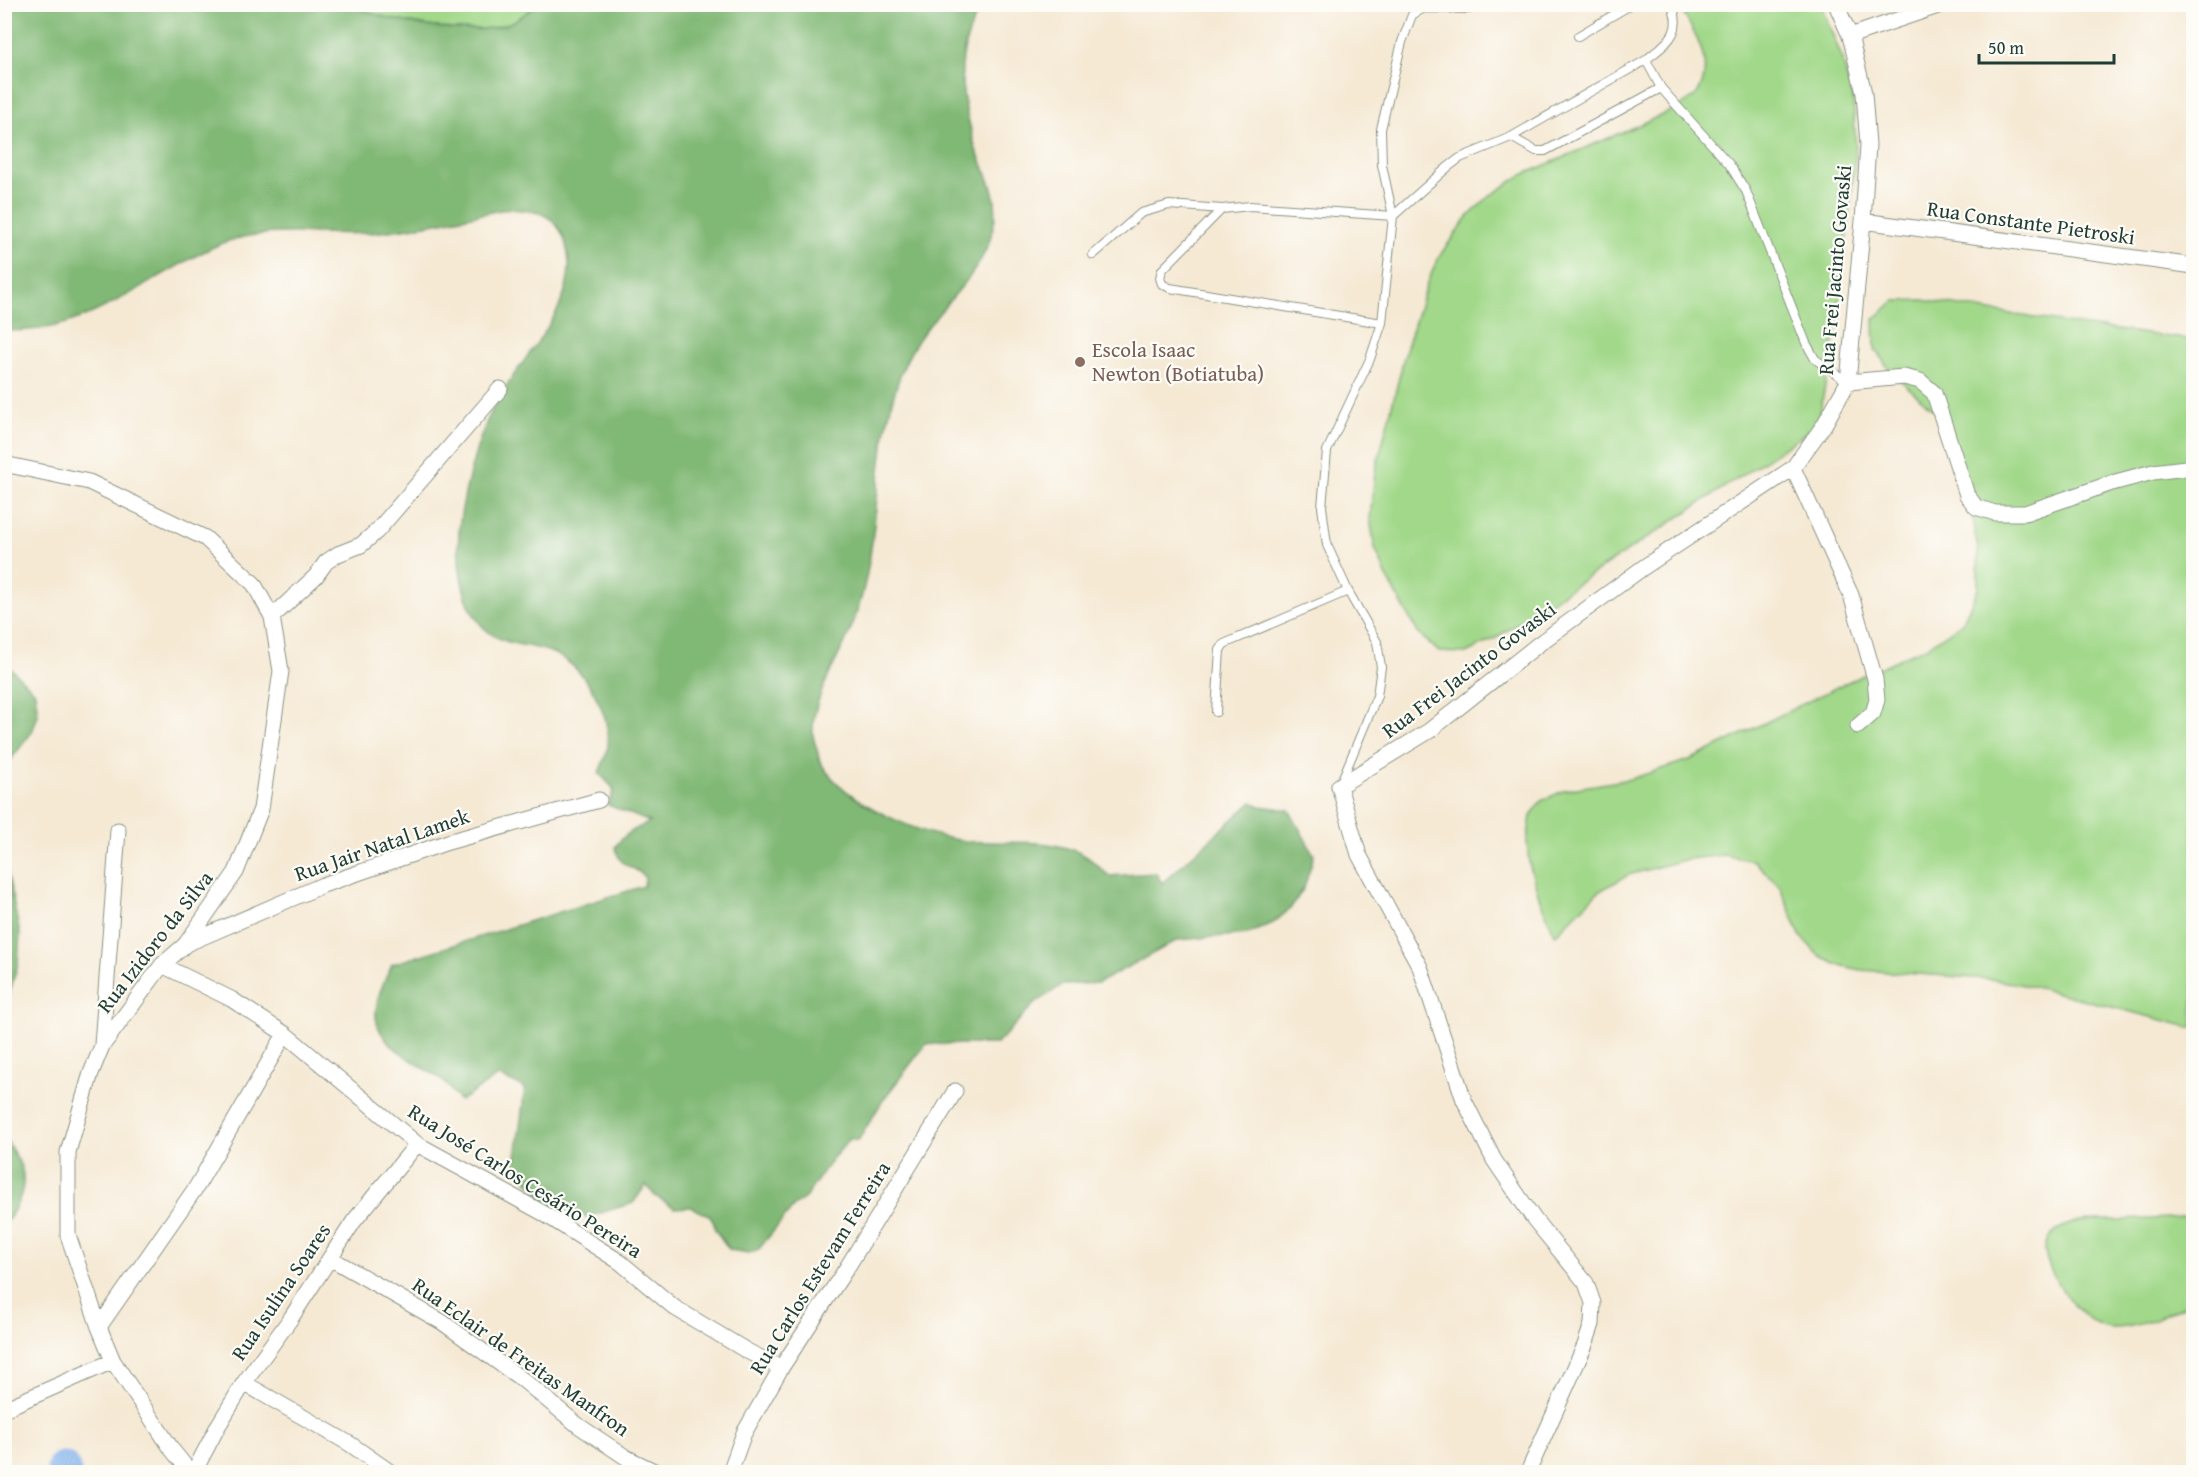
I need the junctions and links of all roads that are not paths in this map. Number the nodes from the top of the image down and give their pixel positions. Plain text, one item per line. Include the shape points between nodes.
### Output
1 (1632, 4) edge
2 (1671, 4) edge
3 (1836, 4) edge
4 (1944, 4) edge
5 (1470, 9) dead end
6 (1578, 36) dead end
7 (1850, 36) junction
8 (1646, 60) junction
9 (1661, 88) junction
10 (1512, 137) junction
11 (1222, 209) junction
12 (1394, 216) junction
13 (1863, 221) junction
14 (1094, 255) dead end
15 (2193, 266) edge
16 (1382, 323) junction
17 (1848, 382) junction
18 (500, 389) dead end
19 (4, 464) edge
20 (2193, 467) edge
21 (1793, 468) junction
22 (1348, 591) junction
23 (272, 617) junction
24 (1216, 712) dead end
25 (1858, 726) dead end
26 (1339, 786) junction
27 (599, 800) dead end
28 (118, 830) dead end
29 (185, 945) junction
30 (162, 965) junction
31 (285, 1034) junction
32 (102, 1046) junction
33 (955, 1091) dead end
34 (417, 1144) junction
35 (330, 1258) junction
36 (99, 1327) junction
37 (113, 1361) junction
38 (781, 1368) junction
39 (244, 1383) junction
40 (4, 1409) edge
41 (192, 1473) edge
42 (390, 1473) edge
43 (656, 1473) edge
44 (730, 1473) edge
45 (1528, 1473) edge

1 - 6 lane
2 - 8 lane via 1676,14 1672,39
3 - 7 street, Rua Frei Jacinto Govaski
4 - 7 street
5 - 12 lane via 1424,8 1412,15 1402,42 1381,129 1382,165
7 - 13 street, Rua Frei Jacinto Govaski via 1864,93 1868,145
8 - 9 lane
8 - 10 lane
9 - 10 lane via 1545,151 1536,151
9 - 17 lane via 1729,164 1746,190 1806,343 1815,359
10 - 12 lane via 1460,158
11 - 12 lane via 1250,206
11 - 14 lane via 1169,205 1142,213
11 - 16 lane via 1162,270 1162,284
12 - 16 lane
13 - 15 street, Rua Constante Pietroski
13 - 17 street, Rua Frei Jacinto Govaski
16 - 22 lane via 1370,359 1327,451 1322,507 1327,545
17 - 20 street via 1904,377 1920,381 1934,393 1966,495 1976,507 1995,513 2025,513 2122,480
17 - 21 street, Rua Frei Jacinto Govaski
18 - 23 street via 377,531 361,545 326,562
19 - 23 street, Rua Izidoro da Silva via 89,482 205,538 254,584
21 - 25 street via 1851,595 1875,679 1877,700 1873,713
21 - 26 street, Rua Frei Jacinto Govaski via 1635,574 1429,731
22 - 24 lane via 1224,644 1220,650
22 - 26 lane via 1377,642 1381,667 1377,696
23 - 29 street, Rua Izidoro da Silva via 281,671 261,809 236,872
26 - 45 street via 1359,855 1420,967 1464,1100 1494,1160 1534,1219 1586,1283 1593,1303 1585,1345
27 - 29 street, Rua Jair Natal Lamek via 448,842 323,885
28 - 32 street
29 - 30 street, Rua Izidoro da Silva
30 - 31 street, Rua José Carlos Cesário Pereira via 231,999
30 - 32 street, Rua Izidoro da Silva
31 - 34 street, Rua José Carlos Cesário Pereira
31 - 36 street via 196,1186
32 - 36 street, Rua Izidoro da Silva via 68,1152 68,1235
33 - 38 street, Rua Carlos Estevam Ferreira
34 - 35 street, Rua Isulina Soares via 354,1221
34 - 38 street, Rua José Carlos Cesário Pereira via 543,1213 620,1262 675,1308
35 - 39 street, Rua Isulina Soares
35 - 43 street, Rua Eclair de Freitas Manfron via 442,1322 579,1426
36 - 37 street, Rua Izidoro da Silva
37 - 40 street
37 - 41 street, Rua Izidoro da Silva
38 - 44 street, Rua Carlos Estevam Ferreira via 744,1433
39 - 41 street, Rua Isulina Soares
39 - 42 street via 350,1444

